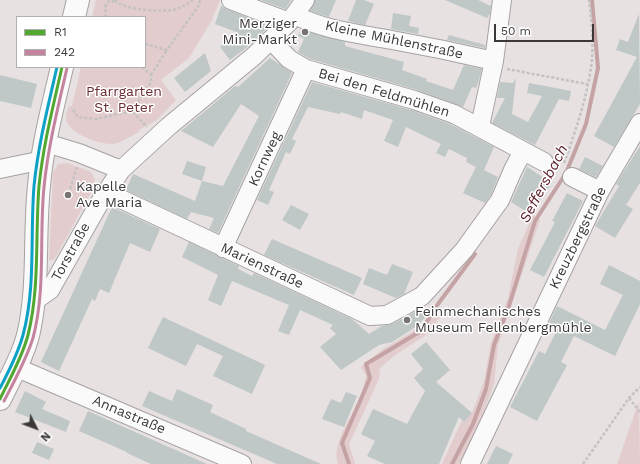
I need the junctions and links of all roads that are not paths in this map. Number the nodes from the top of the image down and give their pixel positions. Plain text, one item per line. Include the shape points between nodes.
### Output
1 (78, 0) edge
2 (231, 0) edge
3 (305, 0) edge
4 (502, 0) edge
5 (74, 16) edge
6 (292, 18) junction
7 (271, 40) junction
8 (494, 64) junction
9 (62, 68) edge
10 (306, 70) junction
11 (640, 123) edge
12 (480, 126) junction
13 (524, 151) junction
14 (44, 152) junction
15 (544, 162) dead end
16 (0, 169) edge
17 (121, 170) junction
18 (568, 171) road end
19 (600, 191) junction
20 (106, 192) junction
21 (223, 248) junction
22 (34, 300) junction
23 (15, 367) junction
24 (0, 399) edge
25 (242, 464) edge
26 (470, 464) edge

1 - 5 main road
2 - 6 street, Kleine Mühlenstraße
3 - 6 street, Torstraße
4 - 8 street
6 - 7 street, Torstraße
6 - 8 street, Kleine Mühlenstraße via 362,35 443,49
7 - 10 street, Bei den Feldmühlen
7 - 17 street, Torstraße via 156,137
8 - 12 street
9 - 14 main road
10 - 12 street, Bei den Feldmühlen via 414,100
10 - 21 street, Kornweg
11 - 19 street, Kreuzbergstraße
12 - 13 street, Bei den Feldmühlen
13 - 15 street, Bei den Feldmühlen
13 - 21 street, Marienstraße via 500,200 464,250 418,298 387,315 370,316
14 - 16 street
14 - 17 street via 82,154
14 - 22 main road via 38,186
17 - 20 street, Torstraße
18 - 19 street
19 - 26 street, Kreuzbergstraße
20 - 21 street, Marienstraße
20 - 22 street, Torstraße via 50,290
22 - 23 main road via 30,328
23 - 24 main road
23 - 25 street, Annastraße

